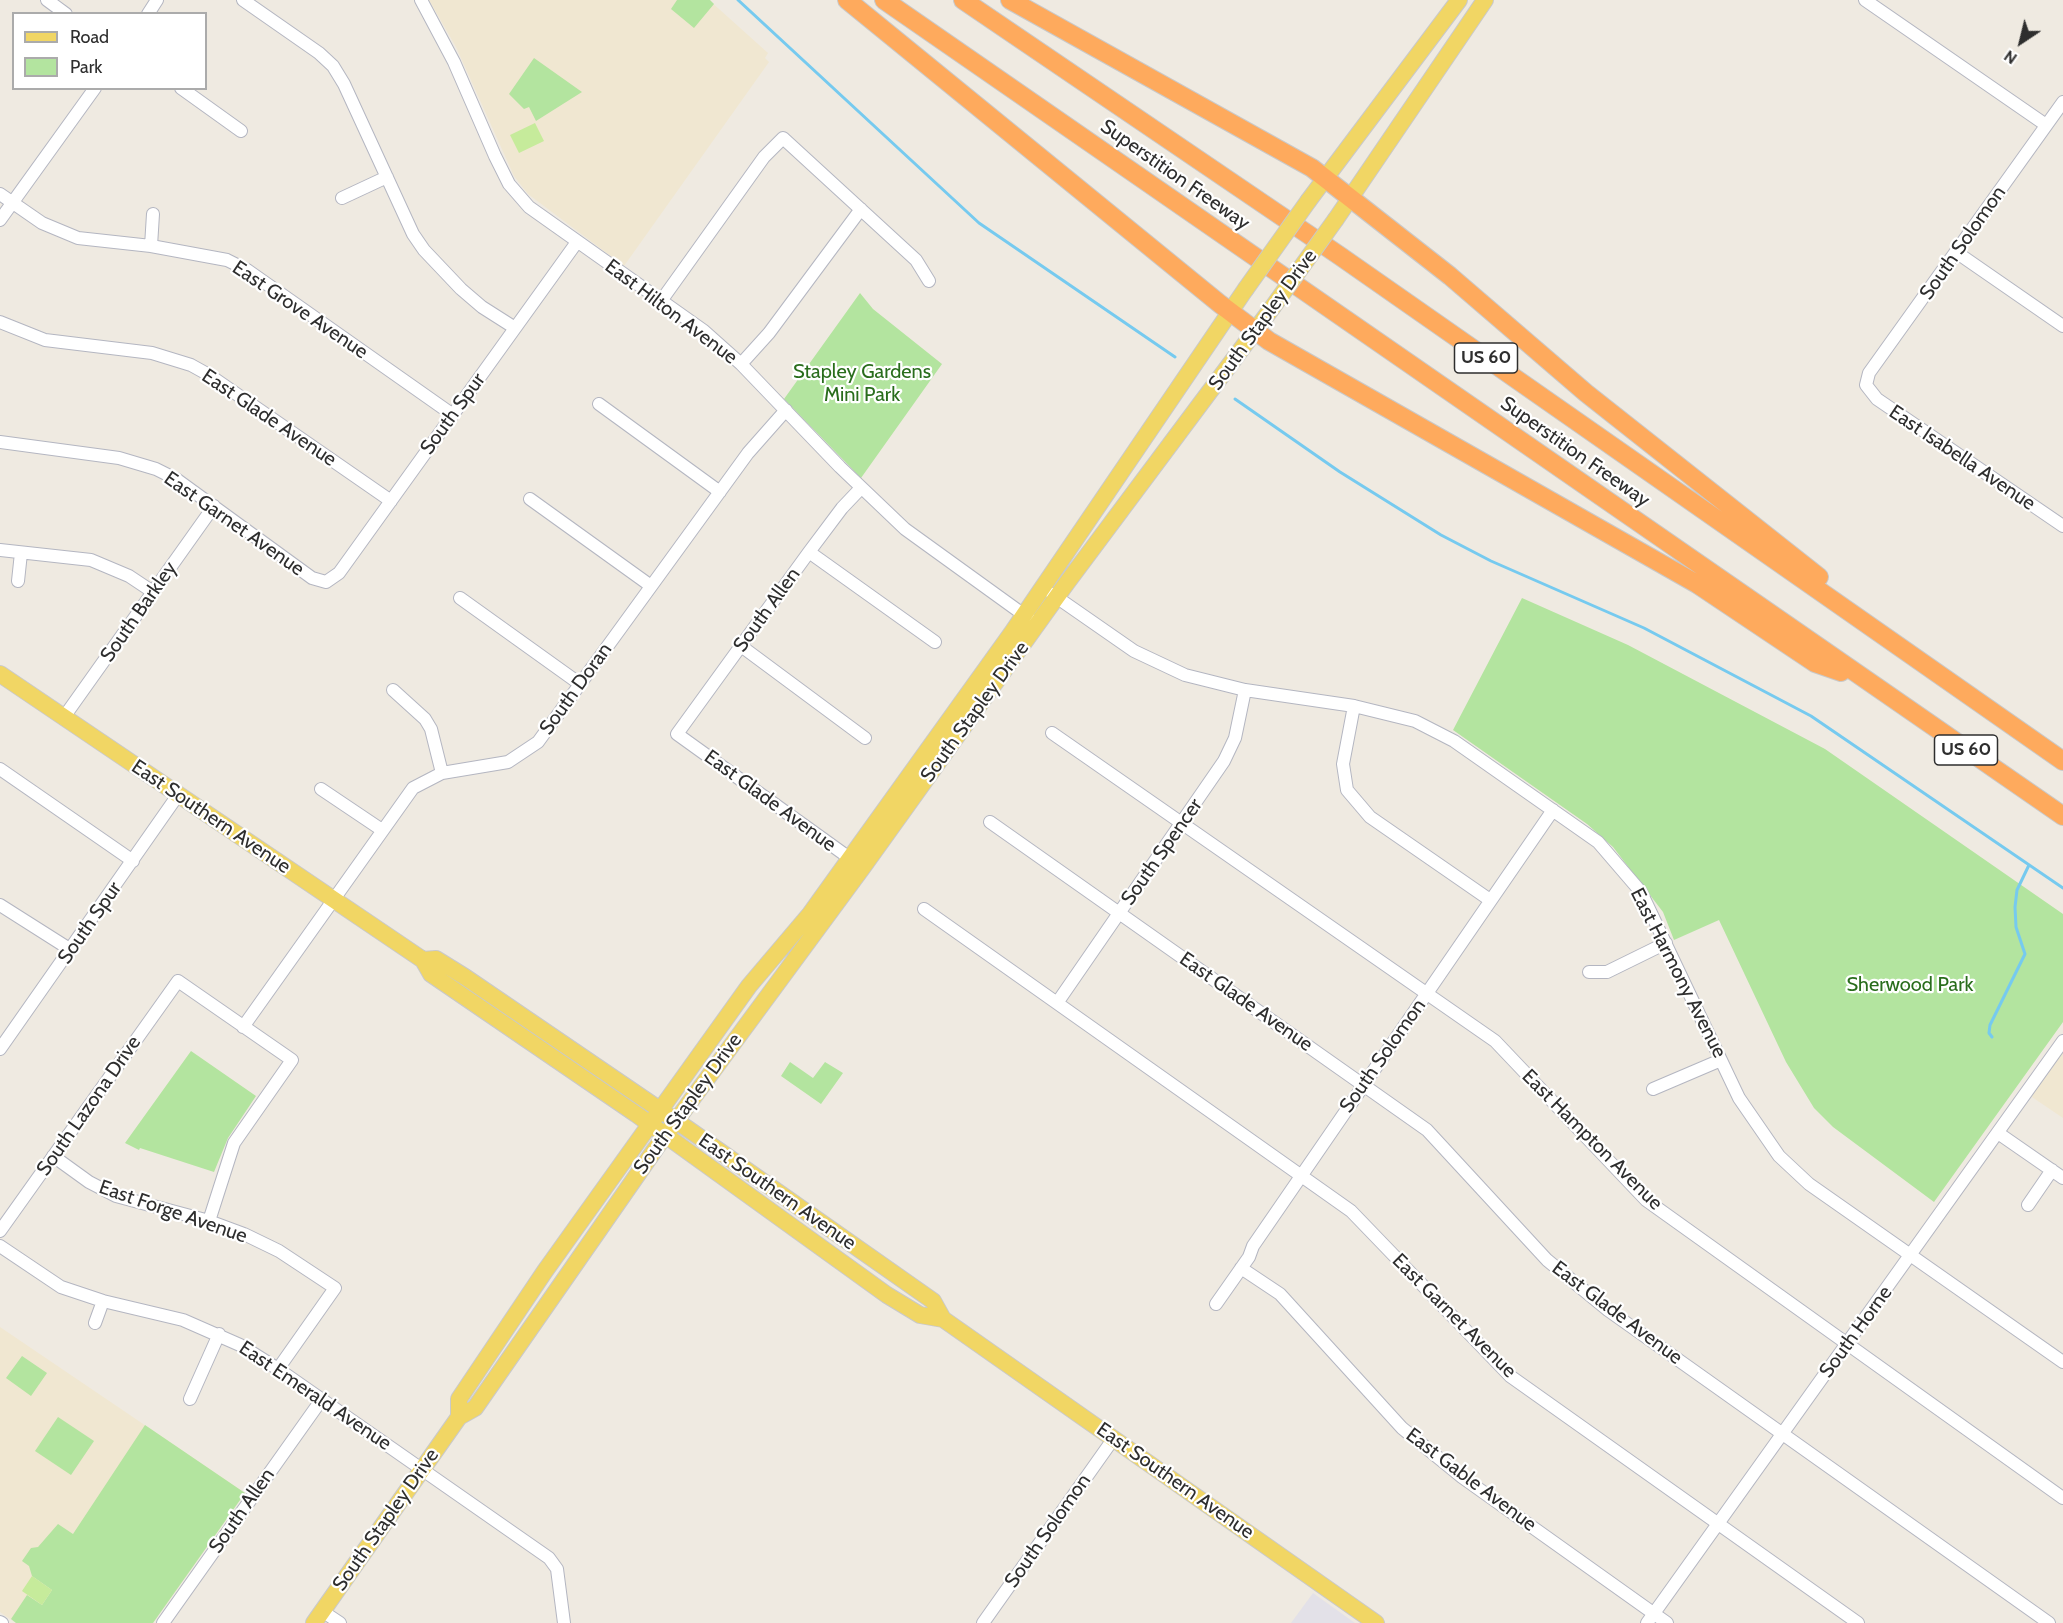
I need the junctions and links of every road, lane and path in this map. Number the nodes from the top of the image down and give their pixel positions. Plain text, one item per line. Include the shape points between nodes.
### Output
1 (47, 0) edge
2 (243, 0) edge
3 (421, 0) edge
4 (847, 0) edge
5 (884, 0) edge
6 (963, 0) edge
7 (1010, 0) edge
8 (1459, 0) edge
9 (1485, 0) edge
10 (1865, 0) edge
11 (63, 12) edge
12 (94, 90) edge
13 (184, 90) edge
14 (2063, 102) edge
15 (2046, 124) junction
16 (241, 131) dead end
17 (387, 177) junction
18 (1325, 178) junction
19 (0, 194) edge
20 (342, 198) dead end
21 (1351, 198) junction
22 (13, 202) junction
23 (861, 209) junction
24 (153, 214) dead end
25 (0, 220) edge
26 (577, 242) junction
27 (151, 246) junction
28 (1956, 252) junction
29 (928, 281) dead end
30 (662, 301) junction
31 (1230, 312) junction
32 (0, 322) edge
33 (2063, 326) edge
34 (515, 328) junction
35 (1256, 331) junction
36 (741, 364) junction
37 (1866, 385) joint
38 (598, 404) dead end
39 (786, 410) junction
40 (453, 415) junction
41 (0, 442) edge
42 (1142, 445) junction
43 (861, 488) junction
44 (1112, 490) junction
45 (720, 492) junction
46 (530, 499) dead end
47 (391, 501) junction
48 (1127, 501) junction
49 (214, 506) junction
50 (2063, 526) edge
51 (1092, 549) junction
52 (0, 550) edge
53 (808, 552) junction
54 (21, 553) junction
55 (18, 581) dead end
56 (326, 582) joint
57 (651, 586) junction
58 (153, 592) junction
59 (1050, 592) junction
60 (460, 598) dead end
61 (1031, 620) junction
62 (935, 642) dead end
63 (741, 646) junction
64 (0, 674) edge
65 (580, 684) junction
66 (1869, 684) junction
67 (393, 690) dead end
68 (1245, 690) junction
69 (1354, 706) junction
70 (64, 717) junction
71 (2005, 720) junction
72 (1052, 733) dead end
73 (677, 734) joint
74 (865, 738) dead end
75 (2063, 761) edge
76 (0, 769) edge
77 (442, 773) junction
78 (321, 789) dead end
79 (178, 795) junction
80 (1553, 810) junction
81 (2063, 816) edge
82 (990, 822) dead end
83 (1182, 823) junction
84 (382, 830) junction
85 (133, 861) junction
86 (857, 863) junction
87 (334, 900) junction
88 (1490, 900) junction
89 (0, 905) edge
90 (924, 909) dead end
91 (1120, 914) junction
92 (1666, 943) junction
93 (781, 949) junction
94 (71, 950) junction
95 (423, 960) junction
96 (1589, 972) dead end
97 (452, 988) junction
98 (1426, 994) junction
99 (764, 999) junction
100 (1057, 1003) junction
101 (508, 1007) junction
102 (243, 1027) junction
103 (2063, 1041) edge
104 (0, 1049) edge
105 (1721, 1060) junction
106 (1364, 1084) junction
107 (1653, 1089) dead end
108 (660, 1110) junction
109 (676, 1121) junction
110 (650, 1124) junction
111 (1998, 1133) junction
112 (665, 1136) junction
113 (53, 1156) junction
114 (2052, 1170) junction
115 (1302, 1175) junction
116 (2063, 1178) edge
117 (762, 1205) junction
118 (2028, 1205) dead end
119 (209, 1221) junction
120 (827, 1227) junction
121 (0, 1231) edge
122 (571, 1236) junction
123 (815, 1243) junction
124 (0, 1246) edge
125 (1911, 1255) junction
126 (1241, 1268) junction
127 (545, 1271) junction
128 (893, 1273) junction
129 (561, 1283) junction
130 (103, 1301) junction
131 (1216, 1304) dead end
132 (536, 1318) junction
133 (943, 1319) junction
134 (95, 1323) dead end
135 (505, 1330) junction
136 (219, 1334) junction
137 (1846, 1344) junction
138 (2063, 1362) edge
139 (278, 1369) junction
140 (493, 1383) junction
141 (190, 1399) dead end
142 (322, 1399) junction
143 (459, 1417) junction
144 (1783, 1434) junction
145 (1114, 1438) junction
146 (423, 1469) junction
147 (2063, 1498) edge
148 (1717, 1524) junction
149 (318, 1617) edge
150 (1651, 1618) edge
151 (163, 1623) edge
152 (340, 1623) edge
153 (564, 1623) edge
154 (983, 1623) edge
155 (1376, 1623) edge
156 (1667, 1623) edge
157 (1858, 1623) edge
158 (2049, 1623) edge

1 - 11 street
2 - 17 street via 319,52 333,66
3 - 26 street, East Hilton Avenue via 454,62 509,184 529,207
4 - 31 highway
5 - 66 highway, Superstition Freeway / US 60
6 - 71 highway, Superstition Freeway / US 60 via 1340,256
7 - 18 highway
8 - 18 main road, South Stapley Drive
9 - 21 main road, South Stapley Drive
10 - 15 street
12 - 22 street
13 - 16 street
14 - 15 street, South Solomon
15 - 28 street, South Solomon
17 - 20 street
17 - 34 street via 424,250 482,307
18 - 21 highway
18 - 31 main road, South Stapley Drive, bridge
19 - 22 street, East Grove Avenue
21 - 35 main road, South Stapley Drive, bridge
21 - 71 highway via 1688,476
22 - 25 street
22 - 27 street, East Grove Avenue via 42,223 78,238
23 - 29 street via 916,260
23 - 30 street via 783,138 765,157
23 - 36 street via 769,333
24 - 27 street
26 - 30 street, East Hilton Avenue
26 - 34 street, South Spur
27 - 40 street, East Grove Avenue via 210,255 247,270
28 - 33 street
28 - 37 street, South Solomon via 1869,373
30 - 36 street, East Hilton Avenue
31 - 35 highway
31 - 42 main road, South Stapley Drive
32 - 47 street, East Glade Avenue via 45,340 152,353 191,365
34 - 40 street, South Spur
35 - 48 main road, South Stapley Drive
35 - 66 highway via 1697,584 1815,663
36 - 39 street, East Hilton Avenue
37 - 50 street, East Isabella Avenue via 1877,399
38 - 45 street
39 - 43 street, East Hilton Avenue
39 - 45 street, South Doran
40 - 47 street, South Spur
41 - 49 street, East Garnet Avenue via 138,463 176,479
42 - 44 main road, South Stapley Drive
42 - 48 main road via 1143,456 1122,489
43 - 53 street, South Allen
43 - 61 street, East Hilton Avenue via 905,529
44 - 51 main road via 1113,502 1097,526
44 - 59 main road, South Stapley Drive
45 - 57 street, South Doran
46 - 57 street
47 - 56 street, South Spur via 339,573
48 - 51 main road, South Stapley Drive
49 - 56 street, East Garnet Avenue via 312,578
49 - 58 street, South Barkley
51 - 59 main road, South Stapley Drive
52 - 54 street
53 - 62 street
53 - 63 street, South Allen
54 - 55 street
54 - 58 street via 91,560 112,567
57 - 65 street, South Doran
58 - 70 street, South Barkley
59 - 61 main road, South Stapley Drive
59 - 68 street, East Harmony Avenue via 1105,633 1158,664
60 - 65 street
61 - 86 main road, South Stapley Drive
63 - 73 street, South Allen
63 - 74 street
64 - 70 main road, East Southern Avenue
65 - 77 street, South Doran via 546,732 521,755 501,763
66 - 81 highway, Superstition Freeway / US 60
67 - 77 street via 431,729
68 - 69 street, East Harmony Avenue
68 - 83 street, South Spencer via 1236,738
69 - 80 street, East Harmony Avenue via 1415,721 1454,741
69 - 88 street via 1343,764 1347,790 1370,817
70 - 79 main road, East Southern Avenue
71 - 75 highway, Superstition Freeway / US 60
72 - 83 street, East Hampton Avenue
73 - 86 street, East Glade Avenue
76 - 85 street
77 - 84 street, South Doran via 413,788
78 - 84 street
79 - 85 street, South Spur
79 - 87 main road, East Southern Avenue
80 - 88 street, South Solomon
80 - 92 street, East Harmony Avenue via 1611,854 1641,892
82 - 91 street, East Glade Avenue
83 - 91 street, South Spencer
83 - 98 street, East Hampton Avenue
84 - 87 street, South Doran
85 - 94 street, South Spur
86 - 93 main road, South Stapley Drive
86 - 99 main road, South Stapley Drive
87 - 95 main road, East Southern Avenue
87 - 102 street, South Doran
88 - 98 street, South Solomon
89 - 94 street
90 - 100 street, East Garnet Avenue
91 - 100 street, South Spencer
91 - 106 street, East Glade Avenue
92 - 96 street via 1607,972
92 - 105 street, East Harmony Avenue
93 - 99 main road via 785,954 766,983
93 - 108 main road, South Stapley Drive via 749,986
94 - 104 street, South Spur
95 - 97 main road, East Southern Avenue via 431,974
95 - 101 main road, East Southern Avenue via 436,959
97 - 101 main road via 464,990 492,1006
97 - 110 main road, East Southern Avenue
98 - 106 street, South Solomon
98 - 137 street, East Hampton Avenue via 1495,1041 1646,1200
99 - 109 main road, South Stapley Drive
100 - 115 street, East Garnet Avenue
101 - 108 main road, East Southern Avenue
102 - 113 street, South Lazona Drive via 178,981
102 - 119 street via 292,1060 234,1143
103 - 111 street, South Horne
105 - 107 street
105 - 125 street, East Harmony Avenue via 1739,1098 1779,1156 1809,1184
106 - 115 street, South Solomon
106 - 144 street, East Glade Avenue via 1427,1130 1556,1267 1608,1310
108 - 109 main road, East Southern Avenue
108 - 110 main road, South Stapley Drive
109 - 112 main road, South Stapley Drive
109 - 120 main road, East Southern Avenue
110 - 112 main road, East Southern Avenue
110 - 122 main road, South Stapley Drive
111 - 114 street
111 - 125 street, South Horne
112 - 117 main road, East Southern Avenue
112 - 129 main road, South Stapley Drive
113 - 119 street, East Forge Avenue via 116,1196
113 - 121 street, South Lazona Drive
114 - 116 street
114 - 118 street
115 - 126 street, South Solomon
115 - 148 street, East Garnet Avenue via 1351,1211 1510,1376
117 - 120 main road via 782,1207 811,1227
117 - 123 main road, East Southern Avenue
119 - 139 street, East Forge Avenue via 279,1251 334,1288
120 - 128 main road, East Southern Avenue
122 - 127 main road, South Stapley Drive
122 - 129 main road via 568,1253 557,1272
123 - 128 main road via 826,1237 875,1270
123 - 133 main road, East Southern Avenue via 920,1315
124 - 130 street, East Emerald Avenue via 61,1287
125 - 137 street, South Horne
125 - 138 street, East Harmony Avenue
126 - 131 street, South Solomon
126 - 150 street, East Gable Avenue via 1280,1294 1402,1428
127 - 132 main road via 549,1278 537,1301
127 - 135 main road, South Stapley Drive
128 - 133 main road, East Southern Avenue via 933,1301
129 - 132 main road, South Stapley Drive
130 - 134 street
130 - 136 street, East Emerald Avenue via 183,1320
132 - 140 main road, South Stapley Drive
133 - 145 main road, East Southern Avenue
135 - 140 main road via 503,1347 486,1373
135 - 143 main road, South Stapley Drive via 459,1400
136 - 139 street, East Emerald Avenue
136 - 141 street
137 - 144 street, South Horne
137 - 147 street, East Hampton Avenue
139 - 142 street, East Emerald Avenue
140 - 143 main road, South Stapley Drive via 475,1408
142 - 146 street, East Emerald Avenue
142 - 151 street, South Allen
143 - 146 main road, South Stapley Drive
144 - 148 street, South Horne
144 - 158 street, East Glade Avenue
145 - 154 street, South Solomon
145 - 155 main road, East Southern Avenue
146 - 149 main road, South Stapley Drive
146 - 153 street, East Emerald Avenue via 549,1558 557,1569
148 - 150 street, South Horne
148 - 157 street, East Garnet Avenue
149 - 152 street
150 - 156 street, East Gable Avenue

